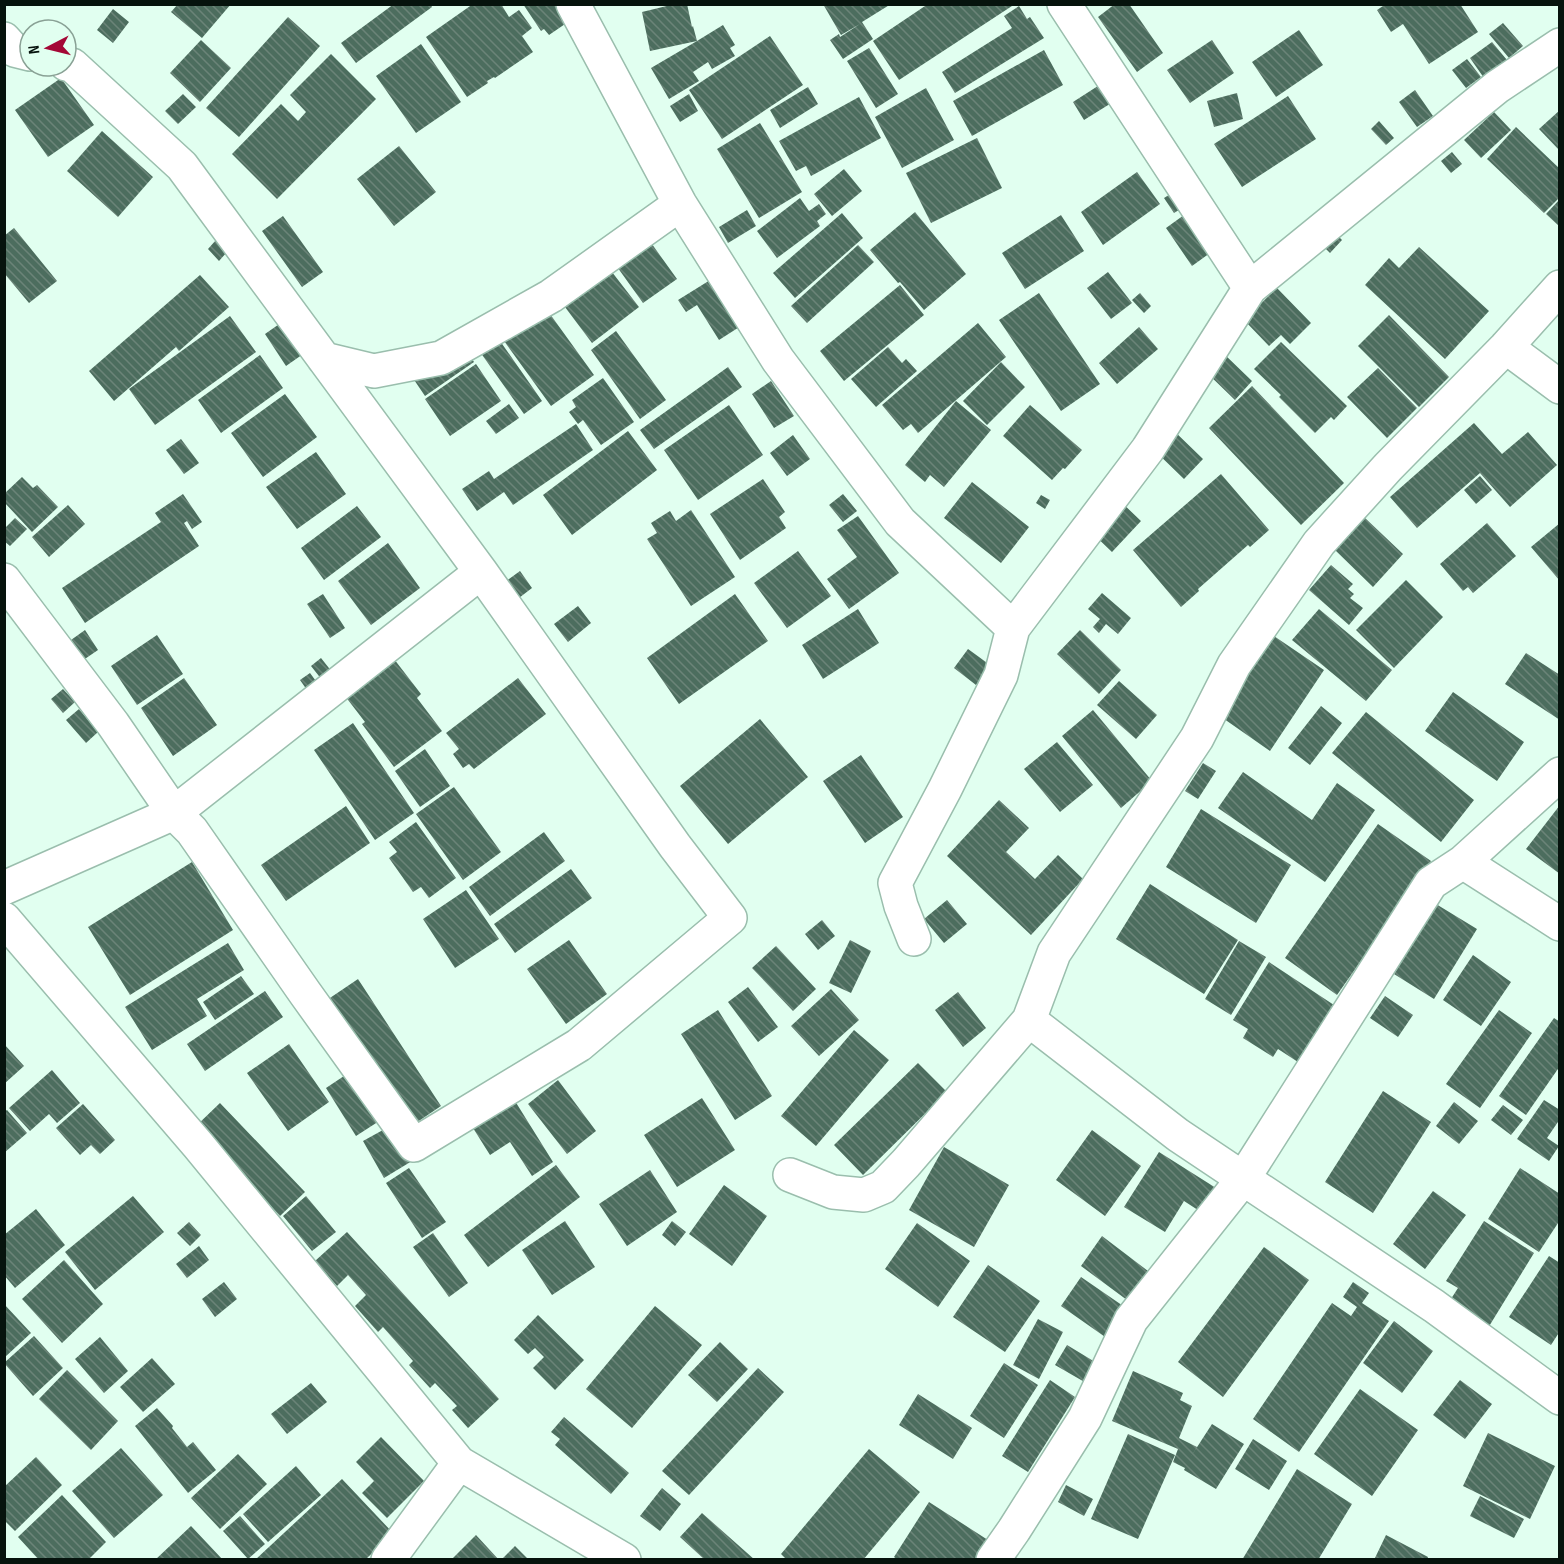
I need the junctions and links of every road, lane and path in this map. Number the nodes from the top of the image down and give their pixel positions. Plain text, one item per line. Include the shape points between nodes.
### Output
1 (573, 4) edge
2 (1064, 4) edge
3 (4, 39) edge
4 (1560, 45) edge
5 (18, 51) edge
6 (78, 71) edge
7 (680, 204) junction
8 (1560, 287) edge
9 (1250, 288) junction
10 (1506, 347) junction
11 (324, 359) junction
12 (1560, 387) edge
13 (481, 572) junction
14 (4, 580) edge
15 (1013, 628) junction
16 (1560, 774) edge
17 (174, 813) junction
18 (1463, 862) junction
19 (4, 888) edge
20 (4, 919) edge
21 (1560, 924) edge
22 (914, 939) dead end
23 (1029, 1020) junction
24 (790, 1175) dead end
25 (1243, 1179) junction
26 (1560, 1398) edge
27 (459, 1463) junction
28 (388, 1560) edge
29 (624, 1560) edge
30 (993, 1560) edge

1 - 7 street
2 - 9 street
3 - 5 street
4 - 9 street via 1497,87
6 - 11 street via 182,166
7 - 11 street via 551,296 441,358 374,371
7 - 15 street via 778,360 900,522
8 - 10 street
9 - 15 street via 1148,449
10 - 12 street
10 - 23 street via 1319,543 1234,665 1197,738 1054,954
11 - 13 street
13 - 17 street
13 - 17 street via 730,918 579,1045 414,1145 192,831
14 - 17 street via 113,724
15 - 22 street via 1001,675 895,883
16 - 18 street
17 - 19 street
18 - 21 street
18 - 25 street via 1431,884
20 - 27 street via 198,1146
23 - 24 street via 883,1187 864,1195 833,1192
23 - 25 street via 1178,1135
25 - 26 street via 1434,1306
25 - 30 street via 1131,1320 1085,1418
27 - 28 street
27 - 29 street

